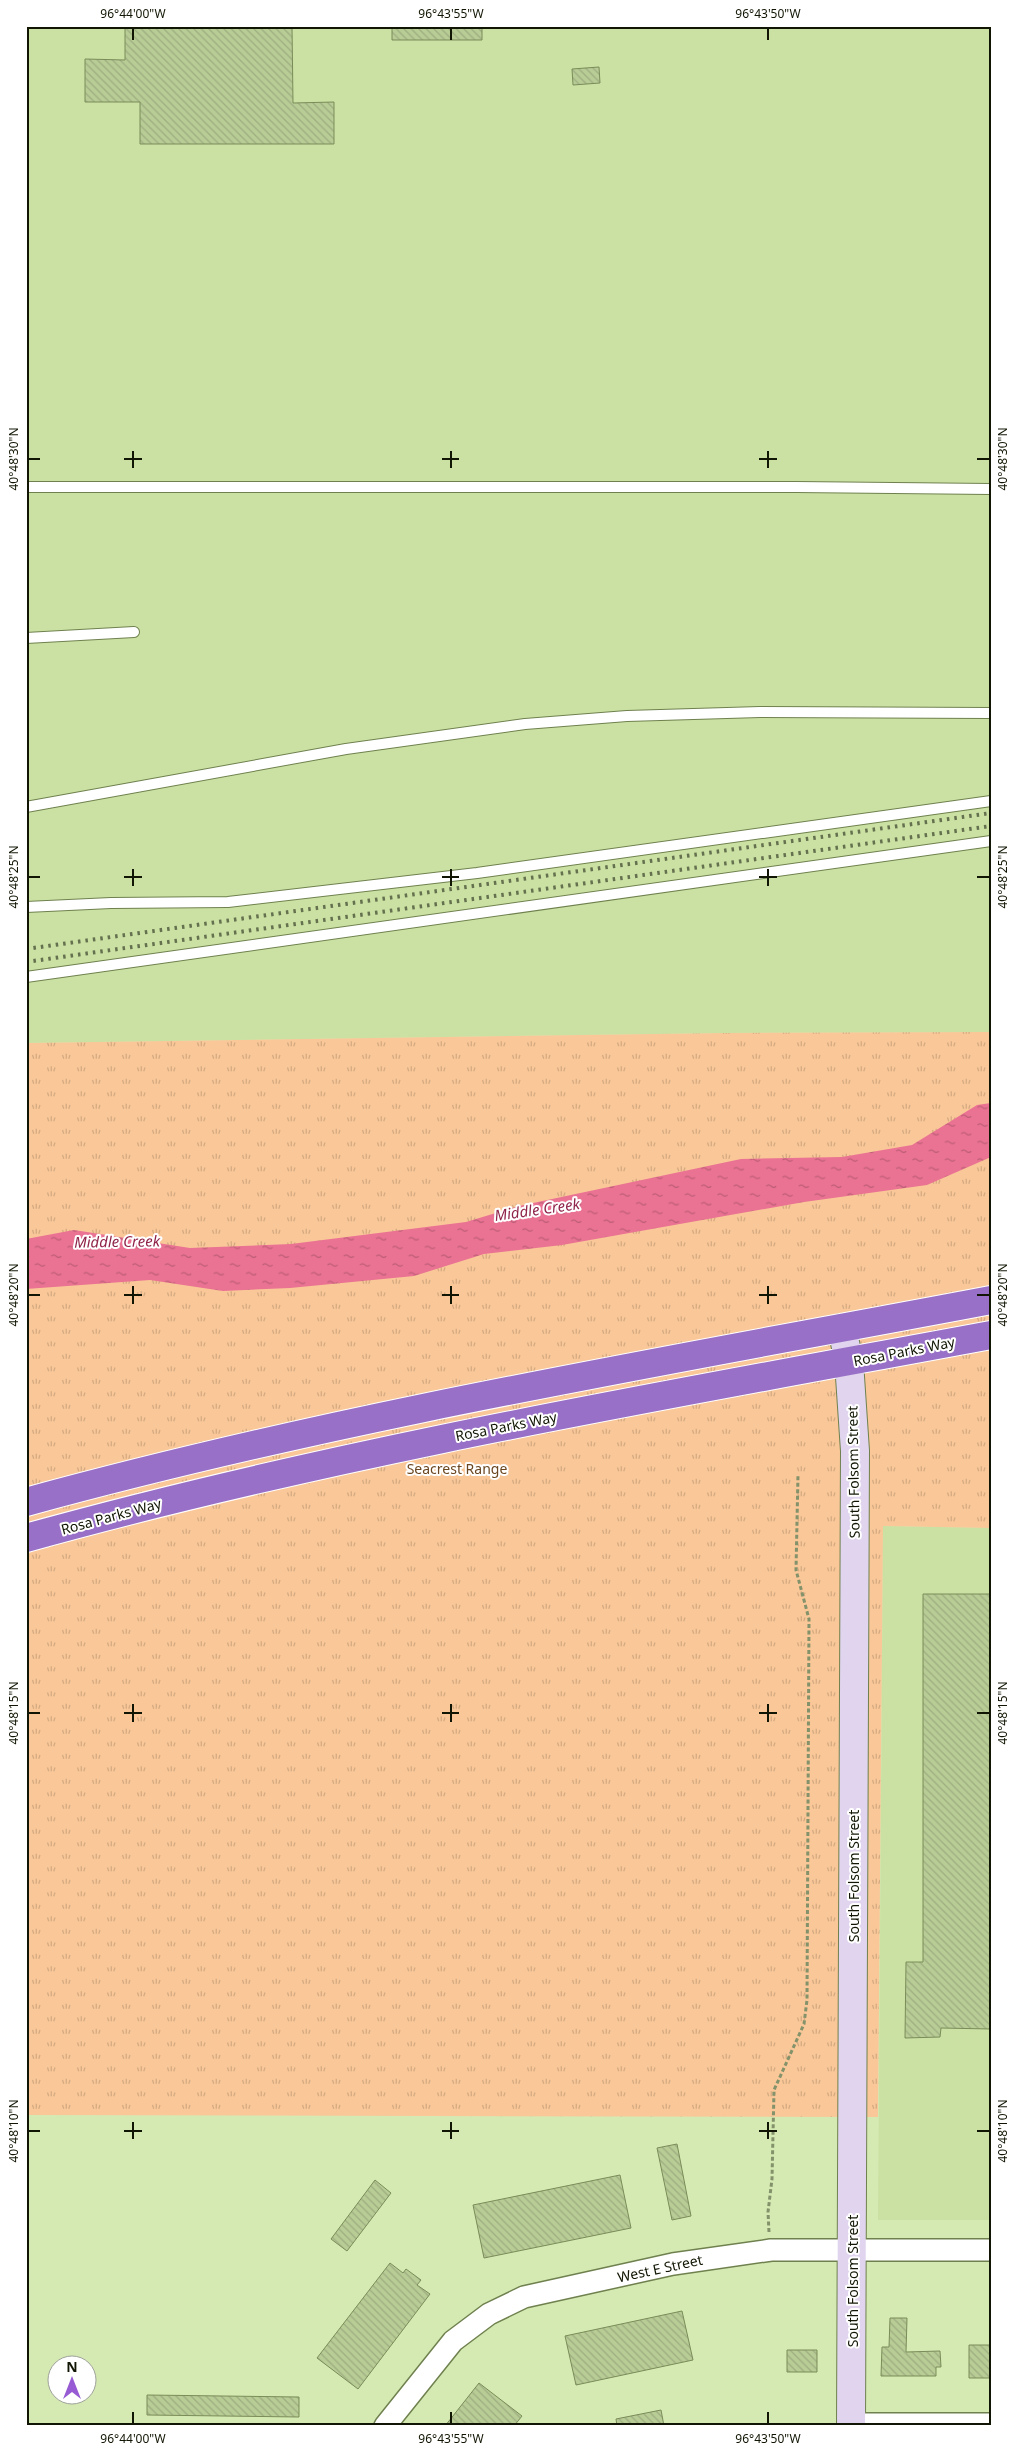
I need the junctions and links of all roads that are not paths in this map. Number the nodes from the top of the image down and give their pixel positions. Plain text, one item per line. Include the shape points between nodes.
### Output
1 (26, 487) edge
2 (991, 490) edge
3 (134, 632) dead end
4 (26, 638) edge
5 (991, 712) edge
6 (991, 802) edge
7 (26, 807) edge
8 (991, 841) edge
9 (26, 907) edge
10 (26, 977) edge
11 (991, 1300) edge
12 (842, 1328) junction
13 (991, 1335) edge
14 (849, 1362) junction
15 (26, 1502) edge
16 (26, 1538) edge
17 (852, 2250) junction
18 (991, 2250) edge
19 (991, 2424) edge
20 (851, 2425) edge
21 (385, 2426) edge

1 - 2 lane
3 - 4 lane
5 - 7 lane via 760,712 626,716 525,724 346,749
6 - 9 lane via 477,873 228,902
8 - 10 lane
11 - 12 highway
12 - 14 street, South Folsom Street
12 - 15 highway via 409,1410 240,1448
13 - 14 highway, Rosa Parks Way
14 - 16 highway, Rosa Parks Way via 423,1441 247,1481
14 - 17 street, South Folsom Street via 855,1451
17 - 18 street, West E Street
17 - 20 street, South Folsom Street
17 - 21 street, West E Street via 770,2250 673,2264 524,2297 489,2314 453,2341
19 - 20 street

